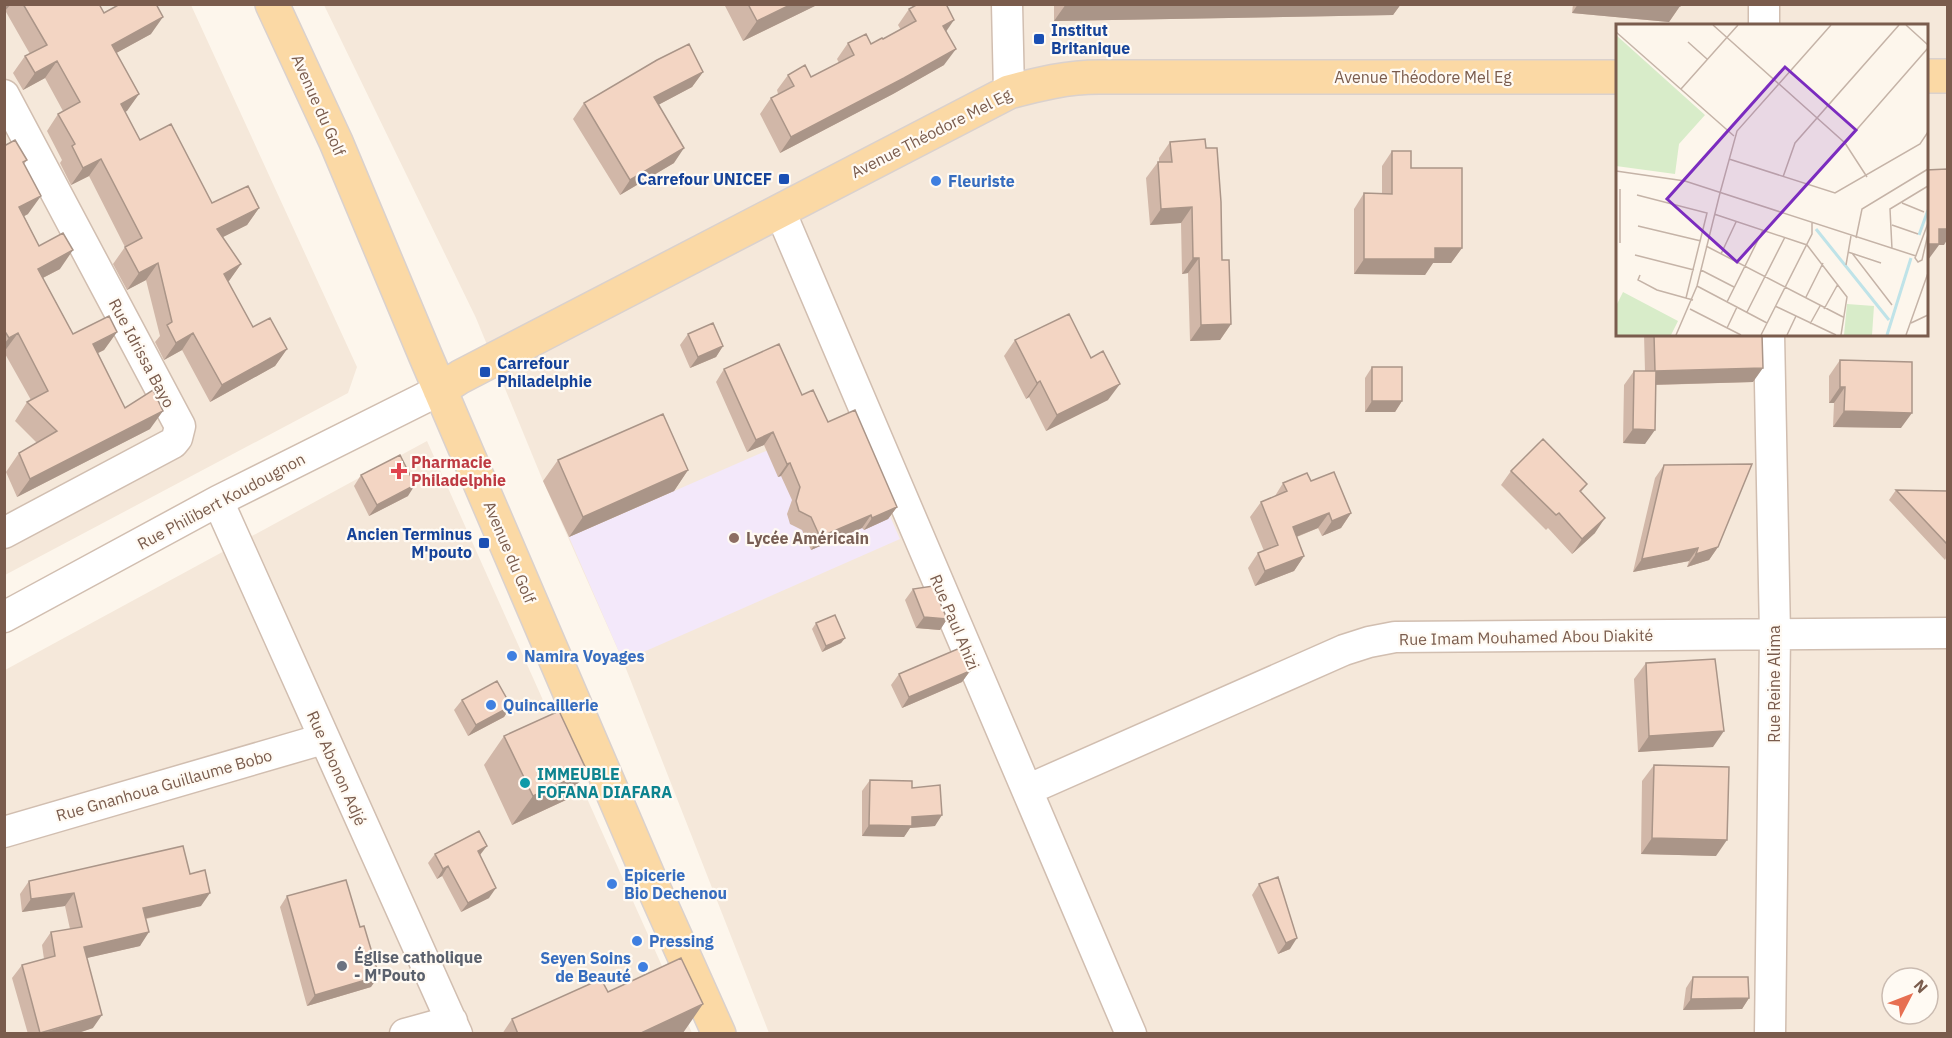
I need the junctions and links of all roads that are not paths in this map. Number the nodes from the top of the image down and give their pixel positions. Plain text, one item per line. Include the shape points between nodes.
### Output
1 (272, 4) edge
2 (1007, 4) edge
3 (1764, 4) edge
4 (1764, 24) edge
5 (1928, 76) edge
6 (1947, 76) edge
7 (1616, 77) edge
8 (1008, 92) junction
9 (4, 95) edge
10 (780, 211) junction
11 (1769, 336) edge
12 (440, 390) junction
13 (218, 501) junction
14 (4, 533) edge
15 (4, 616) edge
16 (1947, 633) edge
17 (1775, 634) junction
18 (323, 739) junction
19 (1027, 790) junction
20 (4, 832) edge
21 (454, 1027) edge
22 (405, 1034) edge
23 (719, 1034) edge
24 (1131, 1034) edge
25 (1770, 1034) edge

1 - 12 main road, Avenue du Golf via 336,142
2 - 8 street
3 - 4 street
5 - 6 main road
7 - 8 main road, Avenue Théodore Mel Eg via 1074,77
8 - 10 main road, Avenue Théodore Mel Eg
9 - 14 street, Rue Idrissa Bayo via 180,426 173,443
10 - 12 main road, Avenue Théodore Mel Eg
10 - 19 street, Rue Paul Ahizi
11 - 17 street, Rue Reine Alima
12 - 13 street, Rue Philibert Koudougnon
12 - 23 main road, Avenue du Golf
13 - 15 street, Rue Philibert Koudougnon
13 - 18 street, Rue Abonon Adjé
16 - 17 street, Rue Imam Mouhamed Abou Diakité
17 - 19 street, Rue Imam Mouhamed Abou Diakité via 1395,637 1368,642
17 - 25 street, Rue Reine Alima
18 - 20 street, Rue Gnanhoua Guillaume Bobo
18 - 21 street, Rue Abonon Adjé
19 - 24 street, Rue Paul Ahizi
21 - 22 street

